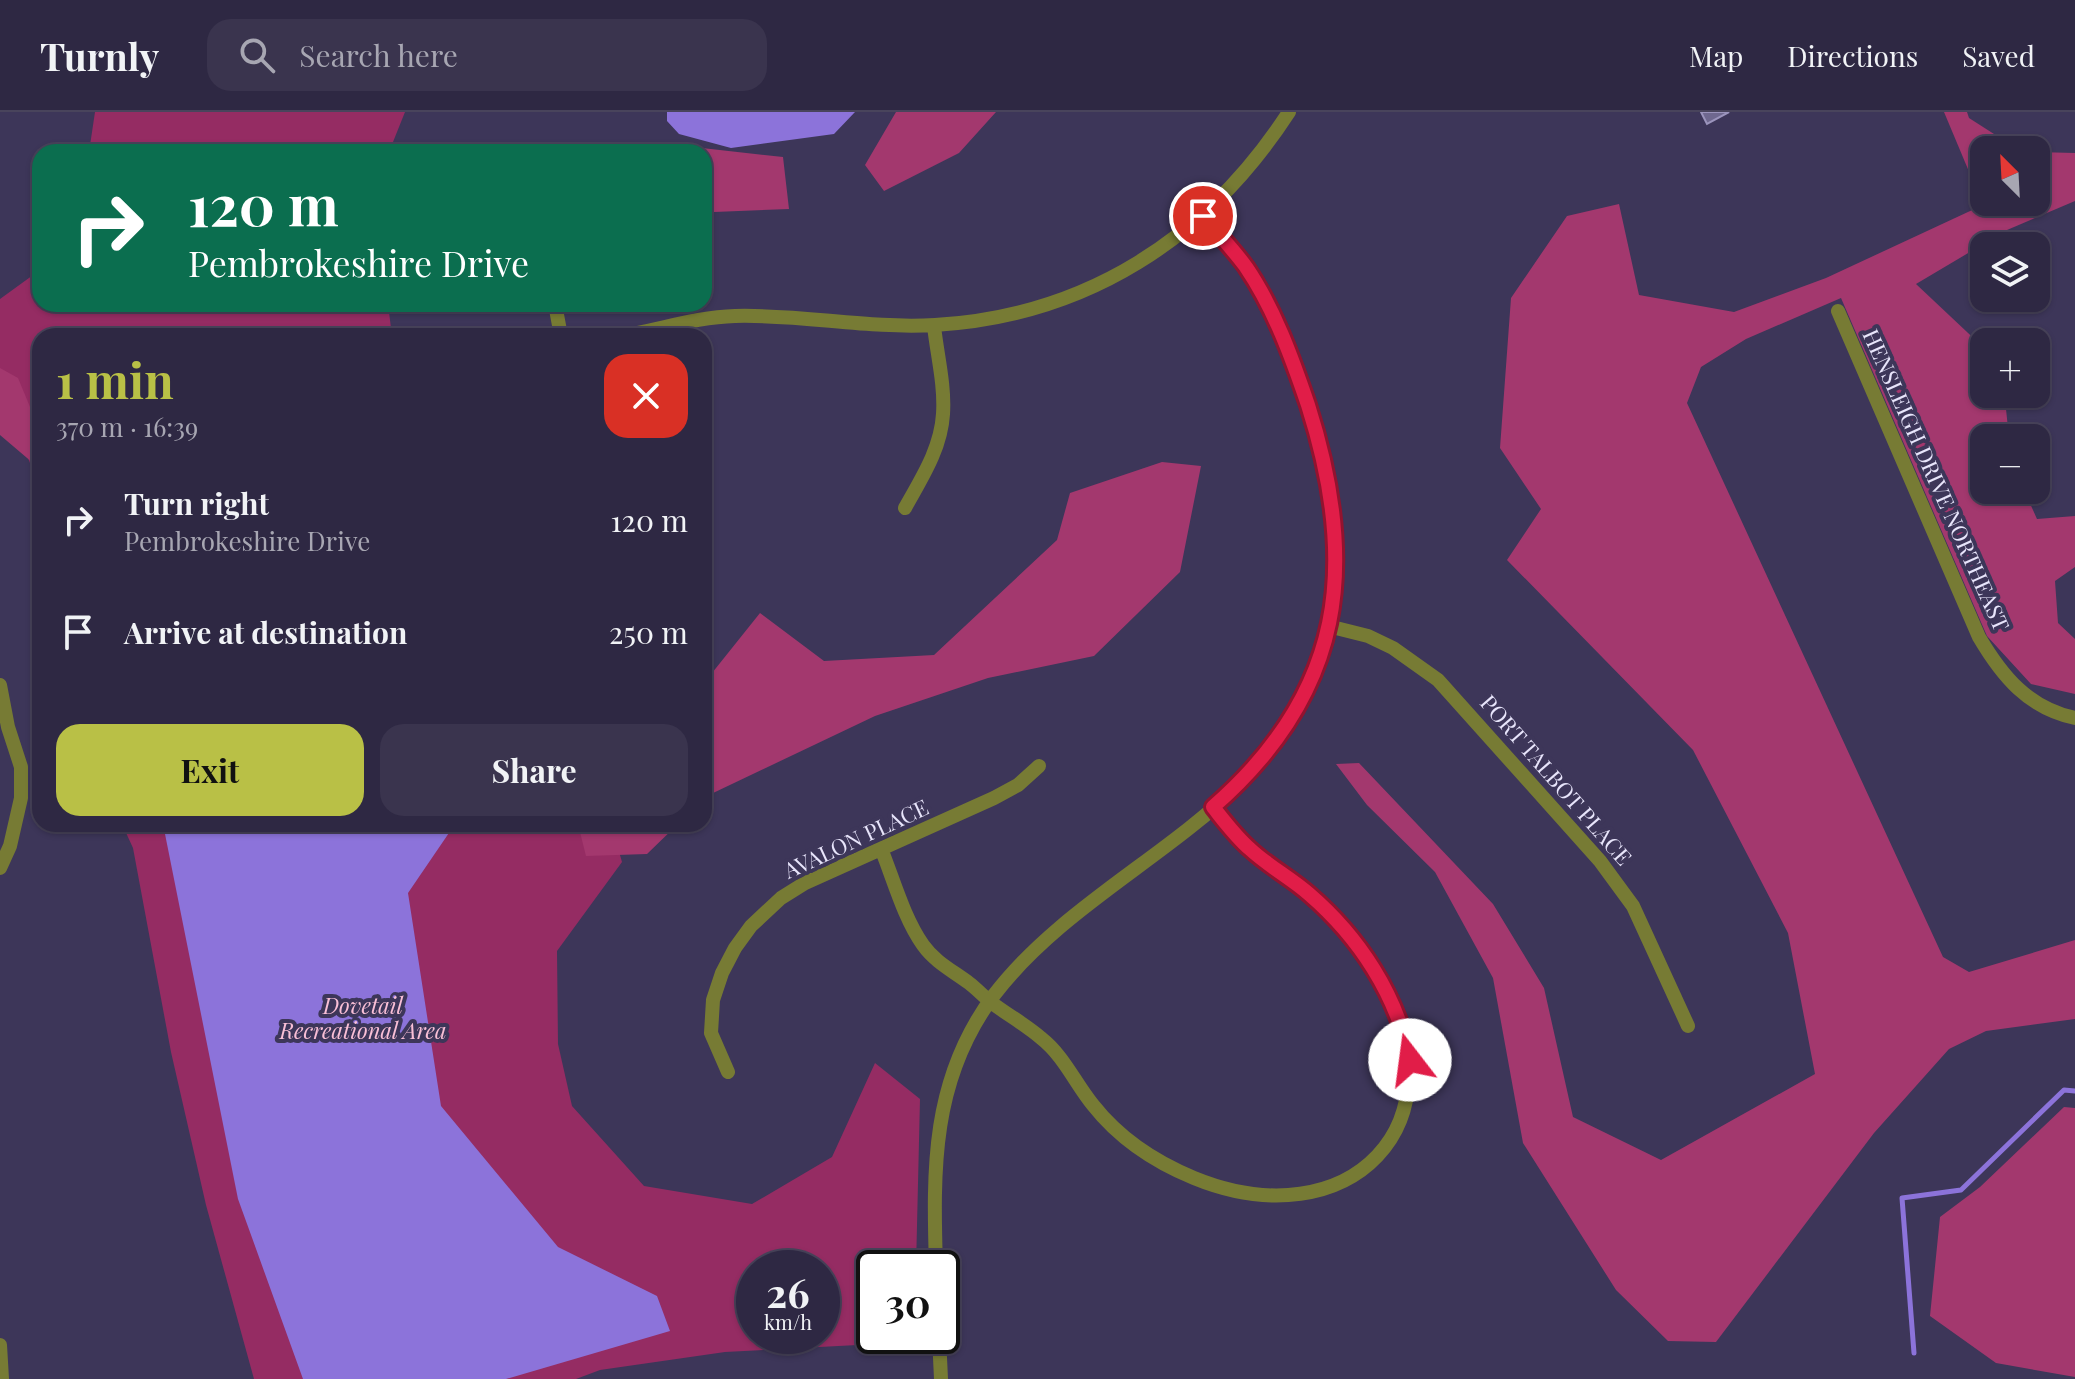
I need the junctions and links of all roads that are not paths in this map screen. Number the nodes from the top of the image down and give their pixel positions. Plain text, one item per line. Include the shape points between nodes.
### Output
1 (1289, 112) edge
2 (1203, 216) junction
3 (1838, 311) dead end
4 (934, 326) junction
5 (665, 328) edge
6 (905, 508) dead end
7 (1328, 626) junction
8 (0, 685) edge
9 (2075, 718) edge
10 (1039, 766) dead end
11 (1213, 807) junction
12 (882, 851) junction
13 (0, 868) edge
14 (990, 1002) junction
15 (1688, 1026) dead end
16 (728, 1072) dead end
17 (936, 1250) edge
18 (0, 1345) edge
19 (940, 1354) edge
20 (2, 1379) edge
21 (941, 1379) edge

1 - 2 street via 1264,151
2 - 4 street via 1140,262 1084,290 1026,311
2 - 7 street via 1258,287 1316,432 1335,525
3 - 9 street, HENSLEIGH DRIVE NORTHEAST via 1994,663 2029,698
4 - 5 street via 783,315 731,316
4 - 6 street via 943,417 928,466
7 - 11 street via 1312,678 1281,735
7 - 15 street, PORT TALBOT PLACE via 1368,636 1427,671 1580,838 1633,906
8 - 13 street via 21,767 21,798
10 - 12 street, AVALON PLACE via 994,798
11 - 14 street via 1048,939
11 - 14 street via 1251,851 1332,914 1364,954 1395,1010 1406,1040 1410,1082 1400,1122 1374,1159 1334,1186 1311,1192 1249,1192 1196,1179 1165,1165 1117,1130 1059,1055
12 - 14 street via 923,945
12 - 16 street, AVALON PLACE via 792,890 751,926 735,948 713,1000 710,1024
14 - 17 street via 967,1042 942,1113 934,1178
18 - 20 street
19 - 21 street

